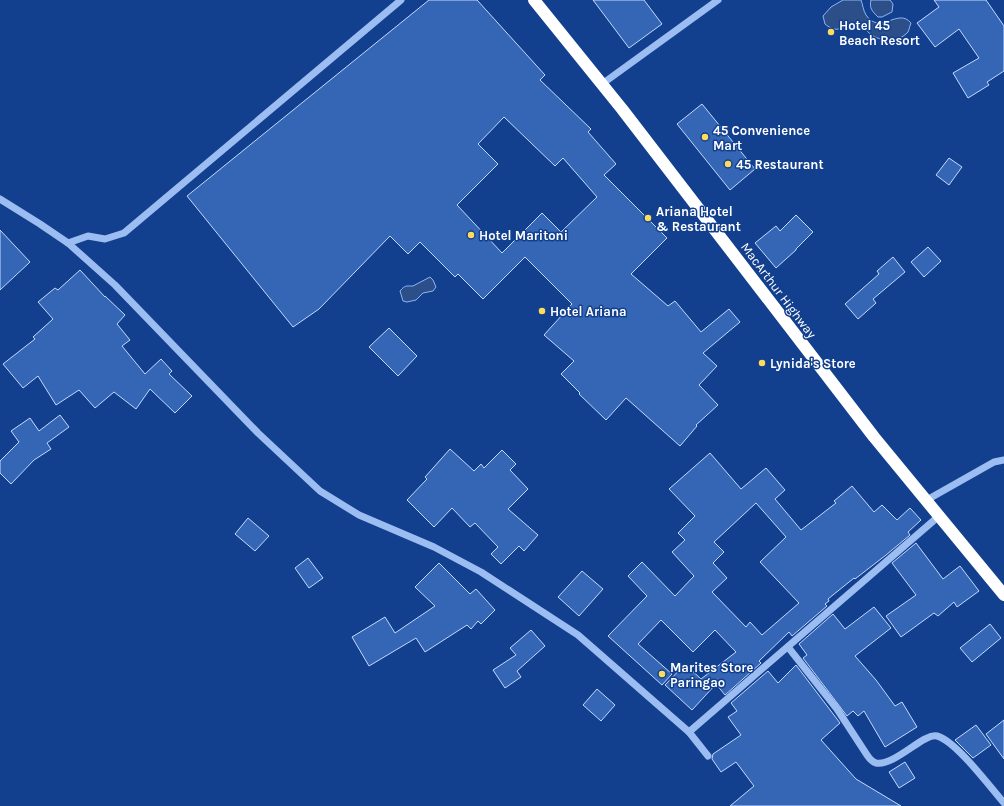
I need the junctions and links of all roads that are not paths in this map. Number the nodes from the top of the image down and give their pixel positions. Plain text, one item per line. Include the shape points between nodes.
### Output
1 (401, 0) edge
2 (534, 0) edge
3 (718, 0) edge
4 (602, 84) junction
5 (0, 199) edge
6 (68, 243) junction
7 (1004, 460) edge
8 (925, 501) junction
9 (938, 516) junction
10 (1004, 595) edge
11 (788, 646) junction
12 (689, 732) junction
13 (708, 756) dead end
14 (1004, 803) edge

1 - 6 street via 124,233 105,239 88,236
2 - 4 highway, MacArthur Highway
3 - 4 street
4 - 8 highway, MacArthur Highway
5 - 6 street
6 - 12 street via 115,285 258,433 320,491 359,515 434,547 481,572 547,614 578,635
7 - 8 street via 994,462
8 - 9 highway, MacArthur Highway
9 - 10 highway, MacArthur Highway
9 - 11 street
11 - 12 street
11 - 14 street via 837,708 872,761 889,761 916,744 937,736 948,741 968,760
12 - 13 street

